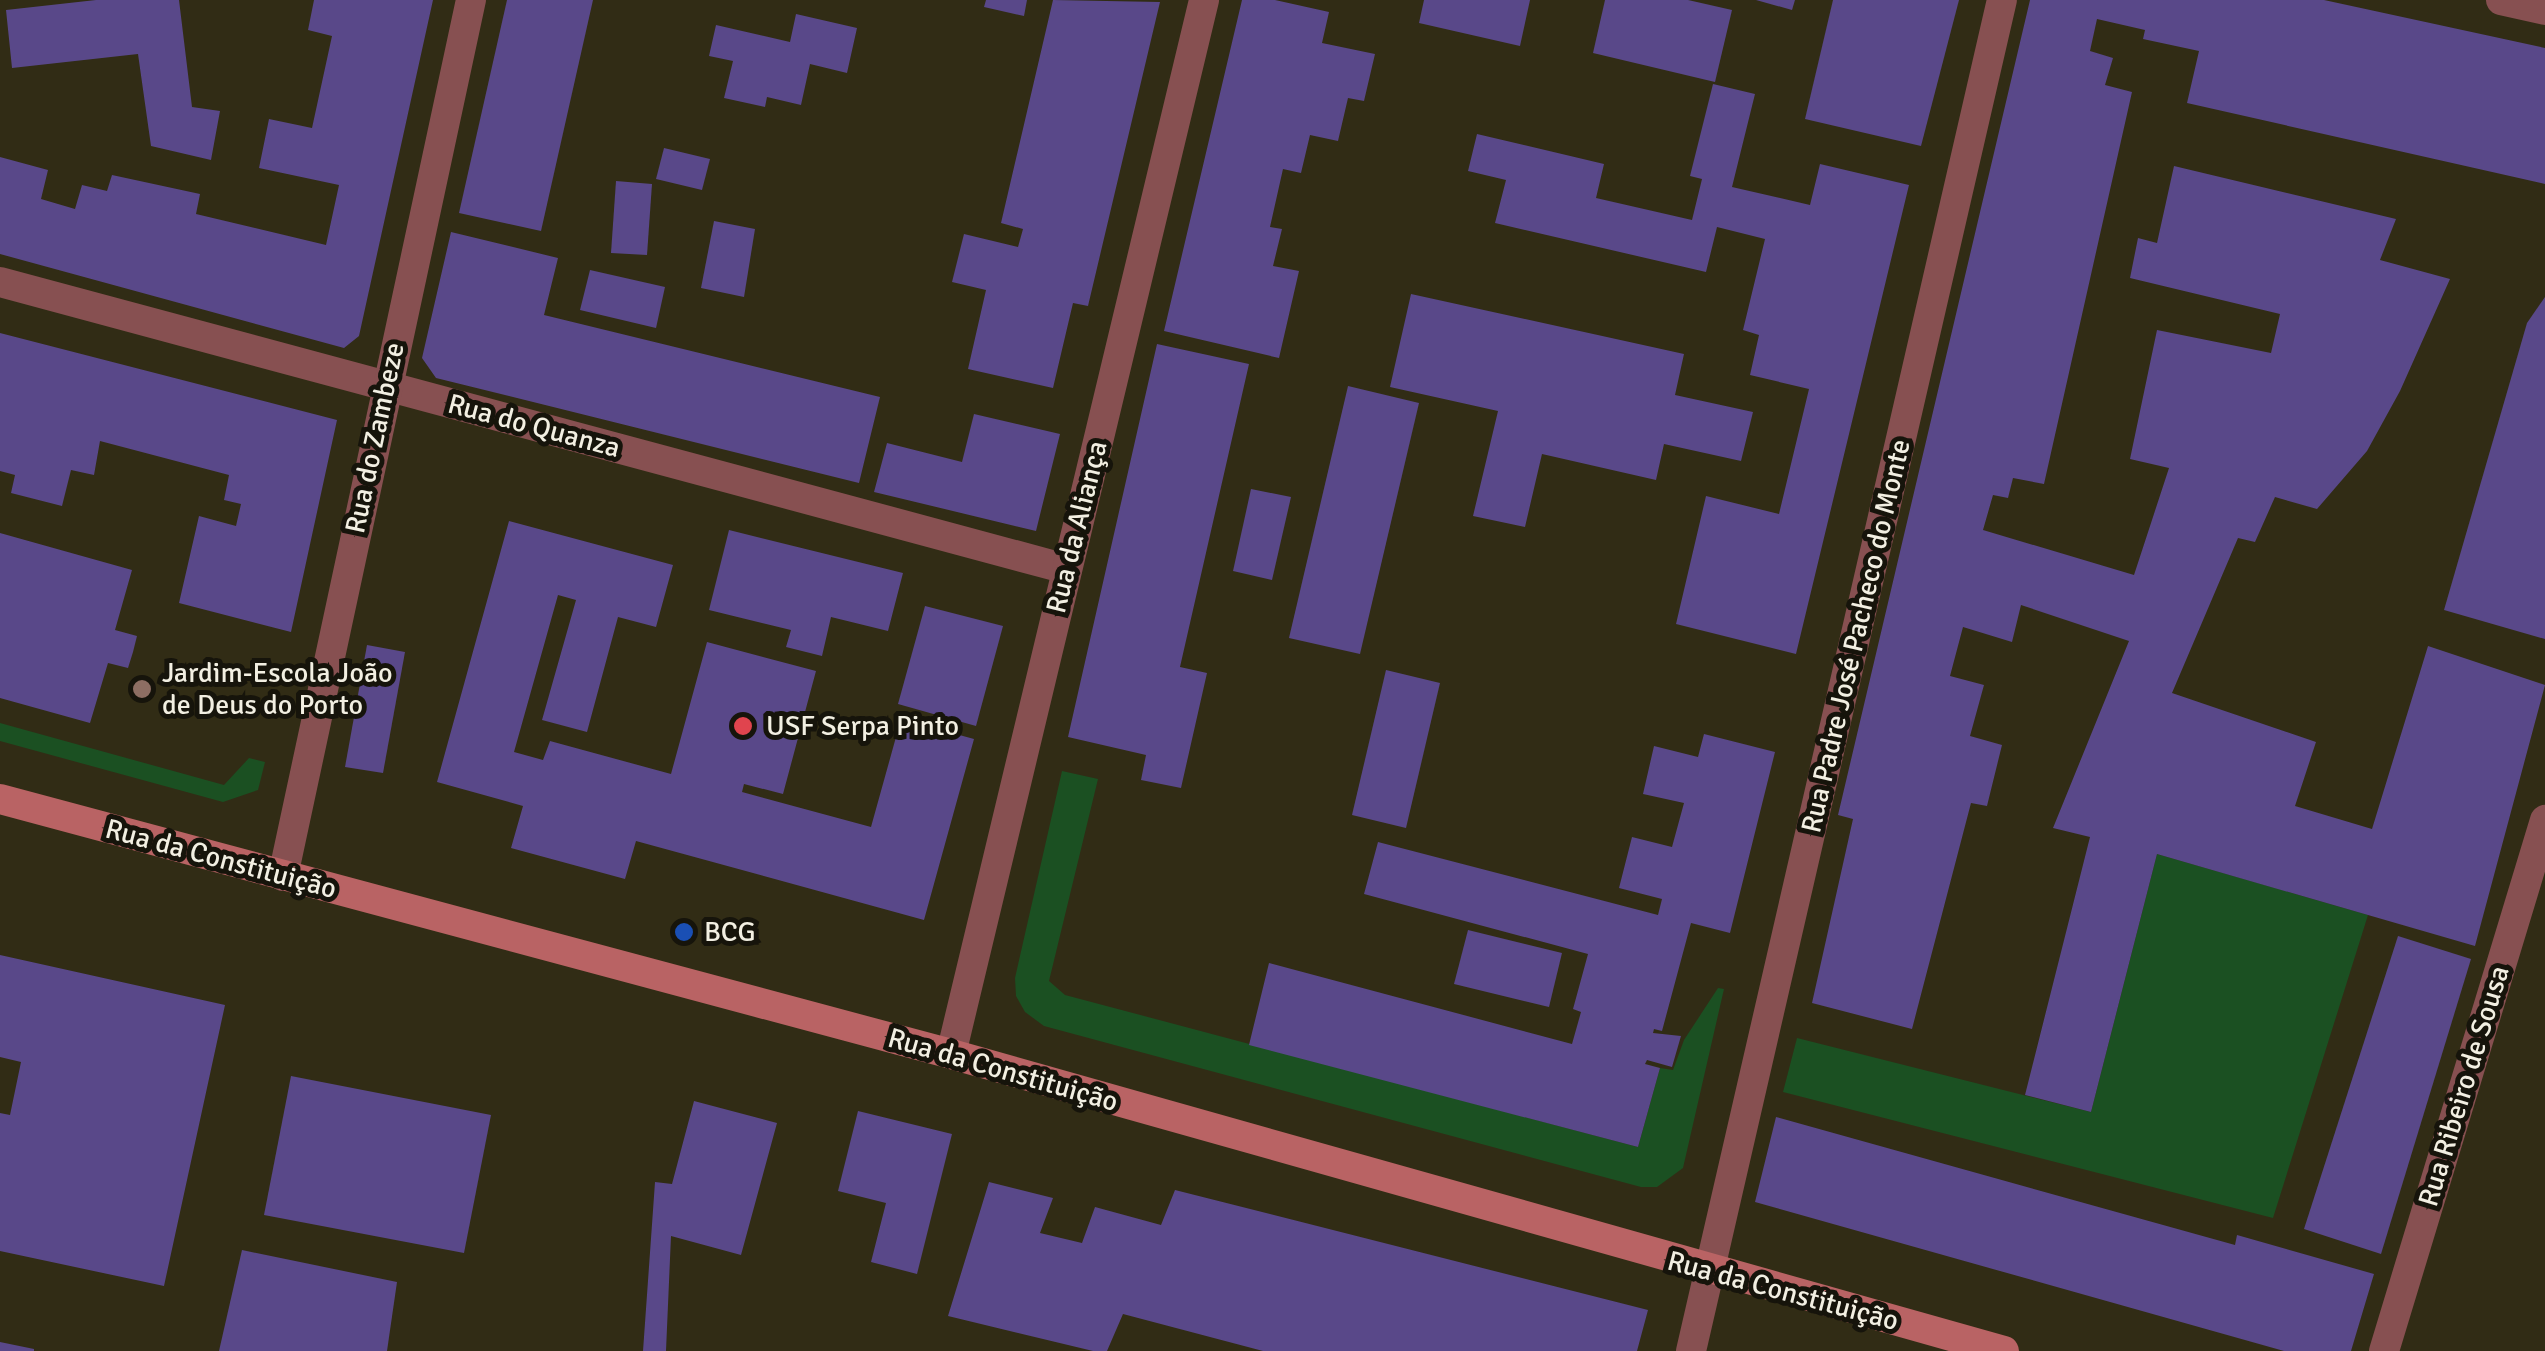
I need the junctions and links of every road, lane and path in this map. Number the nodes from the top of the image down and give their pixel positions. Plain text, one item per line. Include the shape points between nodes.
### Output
1 (471, 0) edge
2 (1204, 0) edge
3 (2002, 0) edge
4 (2501, 0) edge
5 (2545, 10) edge
6 (0, 282) edge
7 (386, 386) junction
8 (1068, 569) junction
9 (0, 799) edge
10 (2545, 820) edge
11 (283, 876) junction
12 (951, 1054) junction
13 (1710, 1272) junction
14 (1691, 1351) edge
15 (2004, 1351) edge
16 (2384, 1351) edge

1 - 7 street, Rua do Zambeze
2 - 8 street, Rua da Aliança
3 - 13 street, Rua Padre José Pacheco do Monte
4 - 5 street
6 - 7 street, Rua do Quanza
7 - 8 street, Rua do Quanza
7 - 11 street, Rua do Zambeze
8 - 12 street, Rua da Aliança
9 - 11 main road, Rua da Constituição
10 - 16 street, Rua Ribeiro de Sousa
11 - 12 main road, Rua da Constituição
12 - 13 main road, Rua da Constituição
13 - 14 street, Rua Padre José Pacheco do Monte
13 - 15 main road, Rua da Constituição

